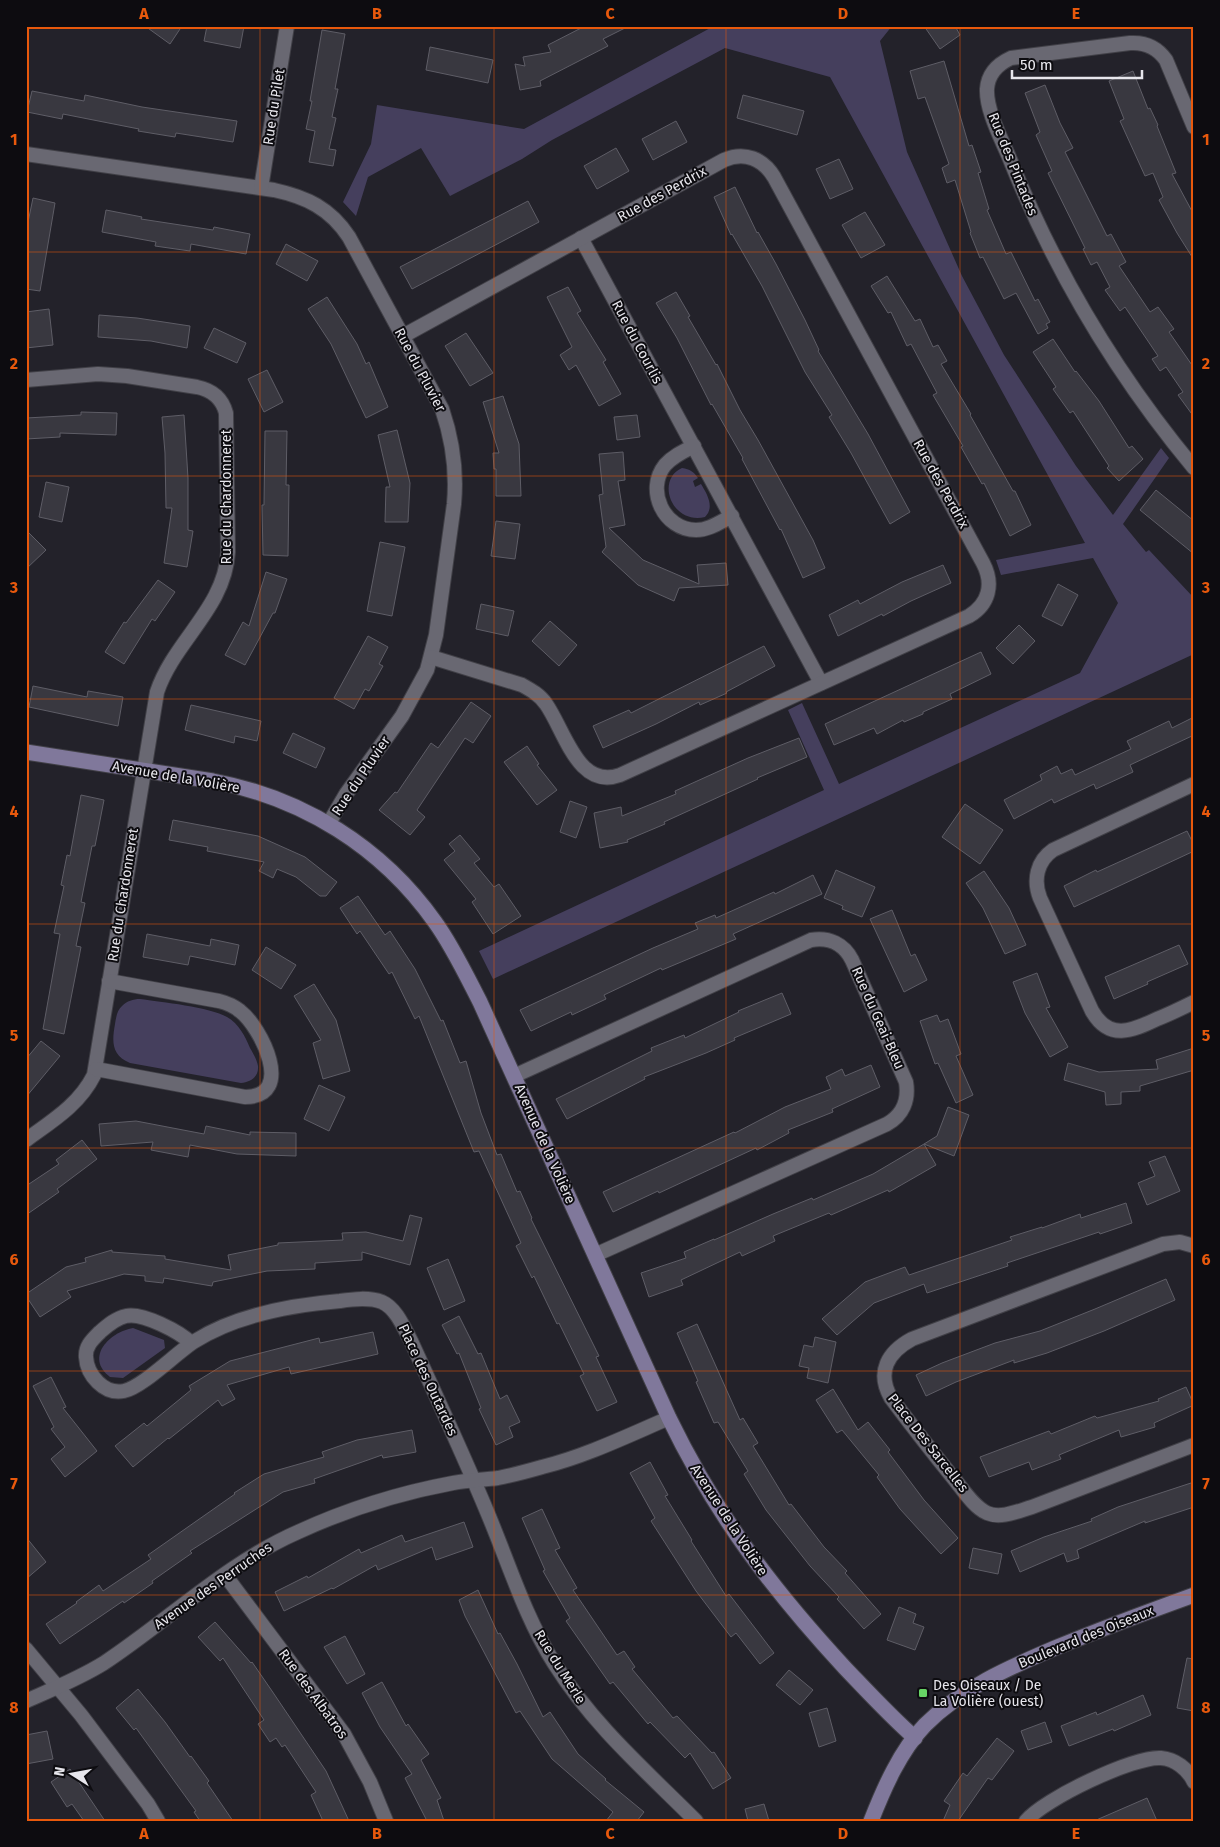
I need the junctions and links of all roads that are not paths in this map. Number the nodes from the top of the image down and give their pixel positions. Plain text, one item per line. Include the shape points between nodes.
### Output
1 (287, 26) edge
2 (1194, 126) edge
3 (26, 154) edge
4 (261, 188) junction
5 (581, 238) junction
6 (402, 336) junction
7 (26, 380) edge
8 (694, 446) junction
9 (1194, 468) edge
10 (732, 516) junction
11 (431, 657) junction
12 (821, 683) junction
13 (26, 752) edge
14 (144, 770) junction
15 (1194, 784) edge
16 (329, 824) junction
17 (109, 981) junction
18 (1194, 1002) edge
19 (96, 1068) junction
20 (514, 1076) junction
21 (26, 1140) edge
22 (1194, 1246) edge
23 (595, 1256) junction
24 (191, 1343) junction
25 (669, 1418) junction
26 (1194, 1444) edge
27 (474, 1480) junction
28 (226, 1575) junction
29 (1194, 1595) edge
30 (26, 1649) edge
31 (58, 1687) junction
32 (26, 1701) edge
33 (915, 1738) junction
34 (1194, 1782) edge
35 (158, 1821) edge
36 (386, 1821) edge
37 (696, 1821) edge
38 (871, 1821) edge
39 (1026, 1821) edge

1 - 4 street, Rue du Pilet
2 - 9 street, Rue des Pintades via 1166,60 1143,43 1011,58 996,68 988,83 988,100 995,122 1031,211 1066,281 1127,381
3 - 4 street, Rue du Pluvier
4 - 6 street, Rue du Pluvier via 308,200 333,216 348,236
5 - 6 street, Rue des Perdrix
5 - 8 street, Rue du Courlis
5 - 12 street, Rue des Perdrix via 729,158 746,156 761,162 770,170 962,523 989,577 989,589 982,605 969,616
6 - 11 street, Rue du Pluvier via 442,410 456,470 454,504
7 - 14 street, Rue du Chardonneret via 98,374 205,388 222,402 226,413 226,569 218,593 160,683
8 - 10 street, Rue du Courlis
8 - 10 street via 671,460 660,474 657,492 662,509 673,522 690,529 709,528
10 - 12 street, Rue du Courlis
11 - 12 street, Rue des Perdrix via 522,685 534,692 545,703 582,767 594,776 605,778 620,775
11 - 16 street, Rue du Pluvier via 409,704
13 - 14 street, Avenue de la Volière
14 - 16 street, Avenue de la Volière via 243,788 291,804
14 - 17 street, Rue du Chardonneret
15 - 18 street via 1053,850 1041,863 1036,880 1040,898 1088,1002 1103,1025 1114,1030 1132,1030
16 - 20 street, Avenue de la Volière via 382,862 430,915 468,978
17 - 19 street, Rue du Chardonneret
17 - 19 street, Rue du Chardonneret via 234,1006 256,1030 271,1063 272,1074 269,1086 262,1093 246,1097
19 - 21 street, Rue du Chardonneret via 76,1102
20 - 23 street, Avenue de la Volière
20 - 23 street, Rue du Geai-Bleu via 811,940 833,941 852,960 906,1082 907,1098 900,1114 887,1124
22 - 26 street, Place Des Sarcelles via 1180,1242 1163,1244 912,1339 894,1351 884,1374 886,1390 933,1453 976,1504 994,1515 1032,1507
23 - 25 street, Avenue de la Volière
24 - 24 street, Place des Outardes via 156,1323 136,1316 124,1316 107,1326 88,1346 88,1369 107,1389 124,1391 137,1385
24 - 27 street, Place des Outardes via 238,1321 268,1312 326,1302 380,1301 395,1313 411,1341
25 - 27 street, Avenue des Perruches via 560,1462 499,1478
25 - 33 street, Avenue de la Volière via 707,1490 759,1568 827,1649
27 - 28 street, Avenue des Perruches via 406,1493 345,1512 278,1541
27 - 37 street, Rue du Merle via 528,1612 555,1664 601,1727
28 - 31 street, Avenue des Perruches via 104,1663
28 - 36 street, Rue des Albatros via 344,1734 357,1755
29 - 33 street, Boulevard des Oiseaux via 1014,1665 962,1694 925,1725
30 - 31 street
31 - 32 street, Avenue des Perruches
31 - 35 street
33 - 38 street, Boulevard des Oiseaux via 889,1780
34 - 39 street via 1174,1762 1162,1758 1141,1761 1063,1794 1046,1803

